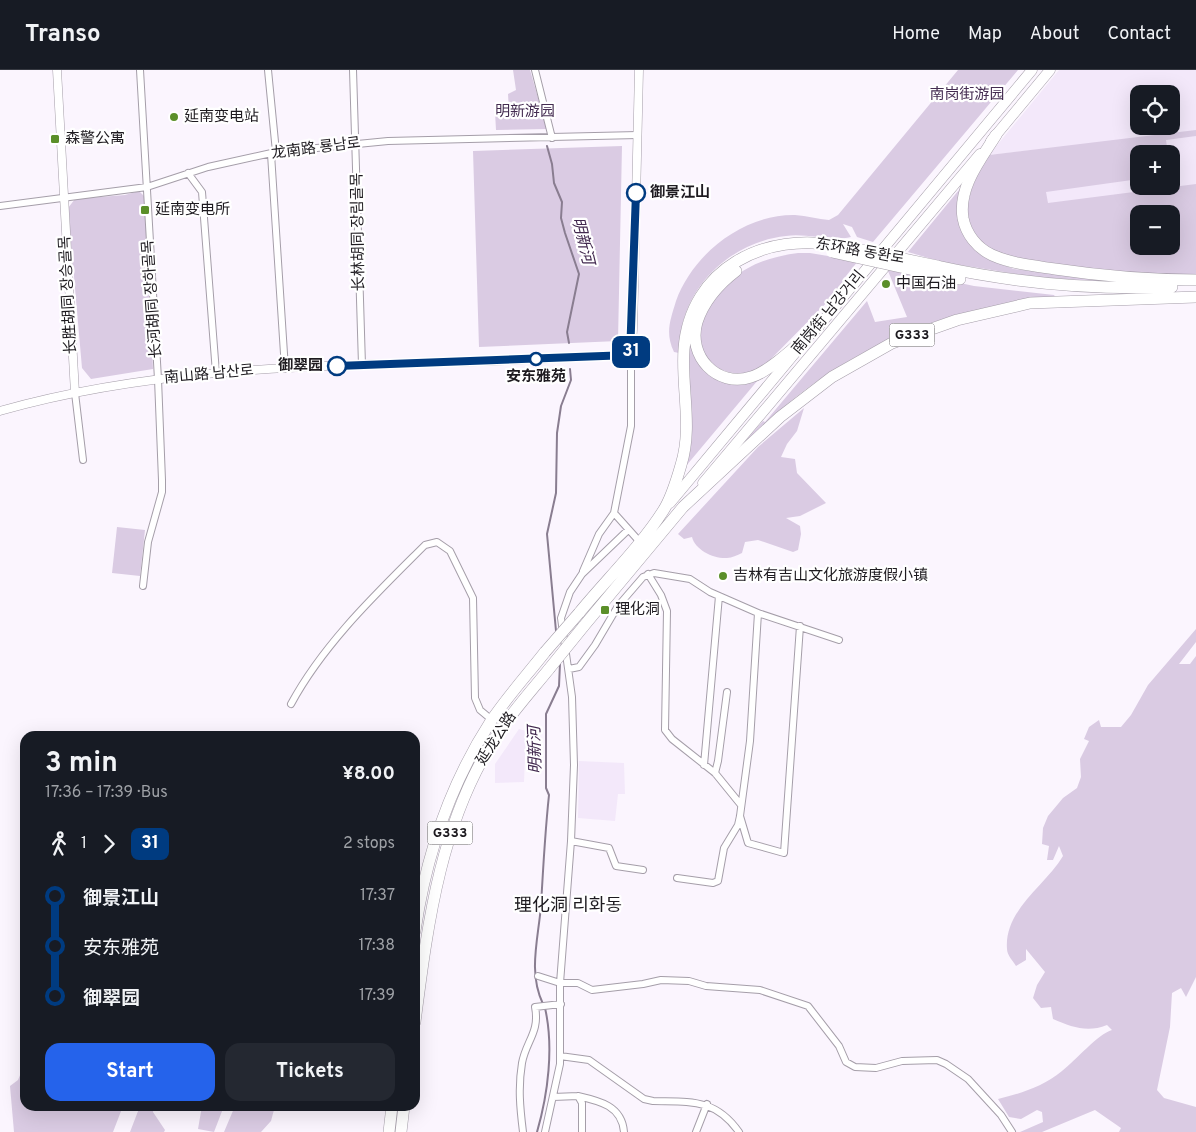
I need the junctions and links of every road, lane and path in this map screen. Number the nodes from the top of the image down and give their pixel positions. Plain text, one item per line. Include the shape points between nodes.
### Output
1 (57, 70) edge
2 (140, 70) edge
3 (268, 70) edge
4 (353, 70) edge
5 (535, 70) edge
6 (639, 70) edge
7 (1032, 70) edge
8 (1050, 70) edge
9 (996, 134) junction
10 (638, 135) junction
11 (552, 138) junction
12 (356, 144) junction
13 (273, 153) junction
14 (188, 173) junction
15 (147, 187) junction
16 (64, 197) junction
17 (0, 206) edge
18 (836, 249) junction
19 (935, 270) junction
20 (1196, 280) edge
21 (1196, 286) edge
22 (1196, 297) edge
23 (1119, 298) junction
24 (818, 327) junction
25 (630, 355) junction
26 (362, 365) junction
27 (285, 369) junction
28 (216, 373) junction
29 (158, 379) junction
30 (75, 393) junction
31 (0, 411) edge
32 (83, 460) dead end
33 (683, 507) junction
34 (664, 510) junction
35 (614, 512) junction
36 (628, 530) junction
37 (638, 541) junction
38 (582, 574) junction
39 (648, 574) junction
40 (143, 586) dead end
41 (719, 596) junction
42 (608, 598) junction
43 (618, 606) junction
44 (758, 612) junction
45 (800, 626) junction
46 (839, 640) dead end
47 (569, 669) junction
48 (727, 692) dead end
49 (291, 704) dead end
50 (492, 720) junction
51 (704, 765) junction
52 (715, 773) junction
53 (742, 805) junction
54 (740, 816) junction
55 (571, 841) junction
56 (643, 870) dead end
57 (677, 878) dead end
58 (420, 903) edge
59 (538, 976) dead end
60 (560, 983) junction
61 (420, 990) edge
62 (562, 1004) junction
63 (560, 1056) junction
64 (578, 1096) junction
65 (553, 1098) junction
66 (707, 1104) junction
67 (391, 1111) edge
68 (403, 1111) edge
69 (389, 1132) edge
70 (400, 1132) edge
71 (523, 1132) edge
72 (546, 1132) edge
73 (582, 1132) edge
74 (624, 1132) edge
75 (696, 1132) edge
76 (739, 1132) edge
77 (1012, 1132) edge

1 - 16 street, 长胜胡同 장승골목
2 - 15 street, 长河胡同 장하골목
3 - 13 street
4 - 12 street, 长林胡同 장림골목
5 - 11 street
6 - 10 street
7 - 24 main road, 南岗街 남강거리
8 - 9 main road, 南岗街 남강거리
9 - 20 highway via 973,171 964,197 963,218 977,245 1005,260 1052,268 1156,280
9 - 33 main road, 南岗街 남강거리
10 - 11 street, 龙南路 룡남로
10 - 25 street
11 - 12 street, 龙南路 룡남로
12 - 13 street, 龙南路 룡남로
12 - 26 street, 长林胡同 장림골목
13 - 14 street, 龙南路 룡남로
13 - 27 street
14 - 15 street, 龙南路 룡남로
14 - 28 street via 202,192
15 - 16 street, 龙南路 룡남로
15 - 29 street, 长河胡同 장하골목
16 - 17 street, 龙南路 룡남로
16 - 30 street, 长胜胡同 장승골목
18 - 19 highway, bridge
18 - 24 highway via 772,253 739,268 725,279 705,305 697,323 695,344 702,361 711,371 726,378 743,379 759,375
18 - 34 highway, 东环路 동환로 / G333 via 798,242 762,248 718,275 703,294 691,318 684,348 687,413 684,452
19 - 21 highway via 1072,286
19 - 23 highway via 1027,288
22 - 23 highway, G333
23 - 33 highway, G333 via 1030,303 957,320 892,343 808,394
24 - 34 main road, 南岗街 남강거리
25 - 26 street, 南山路 남산로
25 - 35 street via 631,426
26 - 27 street, 南山路 남산로
27 - 28 street, 南山路 남산로
28 - 29 street, 南山路 남산로
29 - 30 street, 南山路 남산로
29 - 40 street, 长河胡同 장하골목 via 162,492 148,542
30 - 31 street, 南山路 남산로
30 - 32 street
33 - 42 highway, 延龙公路 / G333
34 - 37 highway, 延龙公路 / G333
35 - 36 street
35 - 38 street via 599,534
36 - 37 street
36 - 38 street
37 - 50 highway, 延龙公路 / G333, bridge
38 - 47 street via 573,585 561,618
39 - 41 street via 690,578
39 - 43 street
39 - 51 street via 667,611 665,730 672,740
41 - 44 street
41 - 51 street
42 - 43 street
42 - 61 highway, 延龙公路 / G333, bridge via 499,732 457,812 441,861
43 - 47 street via 585,660 575,669
44 - 45 street
44 - 53 street via 750,741
45 - 46 street
45 - 54 street via 784,853 748,843
47 - 55 street via 574,765
48 - 52 street
49 - 50 street via 335,640 425,545 437,542 450,551 473,598 475,698 480,710
50 - 58 highway, 延龙公路 / G333 via 458,779 444,811
51 - 52 street
52 - 53 street
53 - 54 street
54 - 57 street via 724,848 718,881
55 - 56 street via 606,847 611,851 616,866
55 - 60 street
59 - 60 street
60 - 62 street
60 - 77 street via 578,983 592,990 660,980 689,981 782,996 808,1006 839,1046 846,1062 855,1067 876,1068 902,1061 937,1060 946,1064 968,1079
62 - 63 street
62 - 71 street via 535,1008 536,1025 522,1062 518,1095
63 - 65 street
63 - 66 street via 589,1060 644,1099
64 - 65 street
64 - 73 street via 582,1103
64 - 74 street via 615,1109 622,1118
65 - 72 street
66 - 75 street
66 - 76 street
67 - 69 highway
68 - 70 highway

